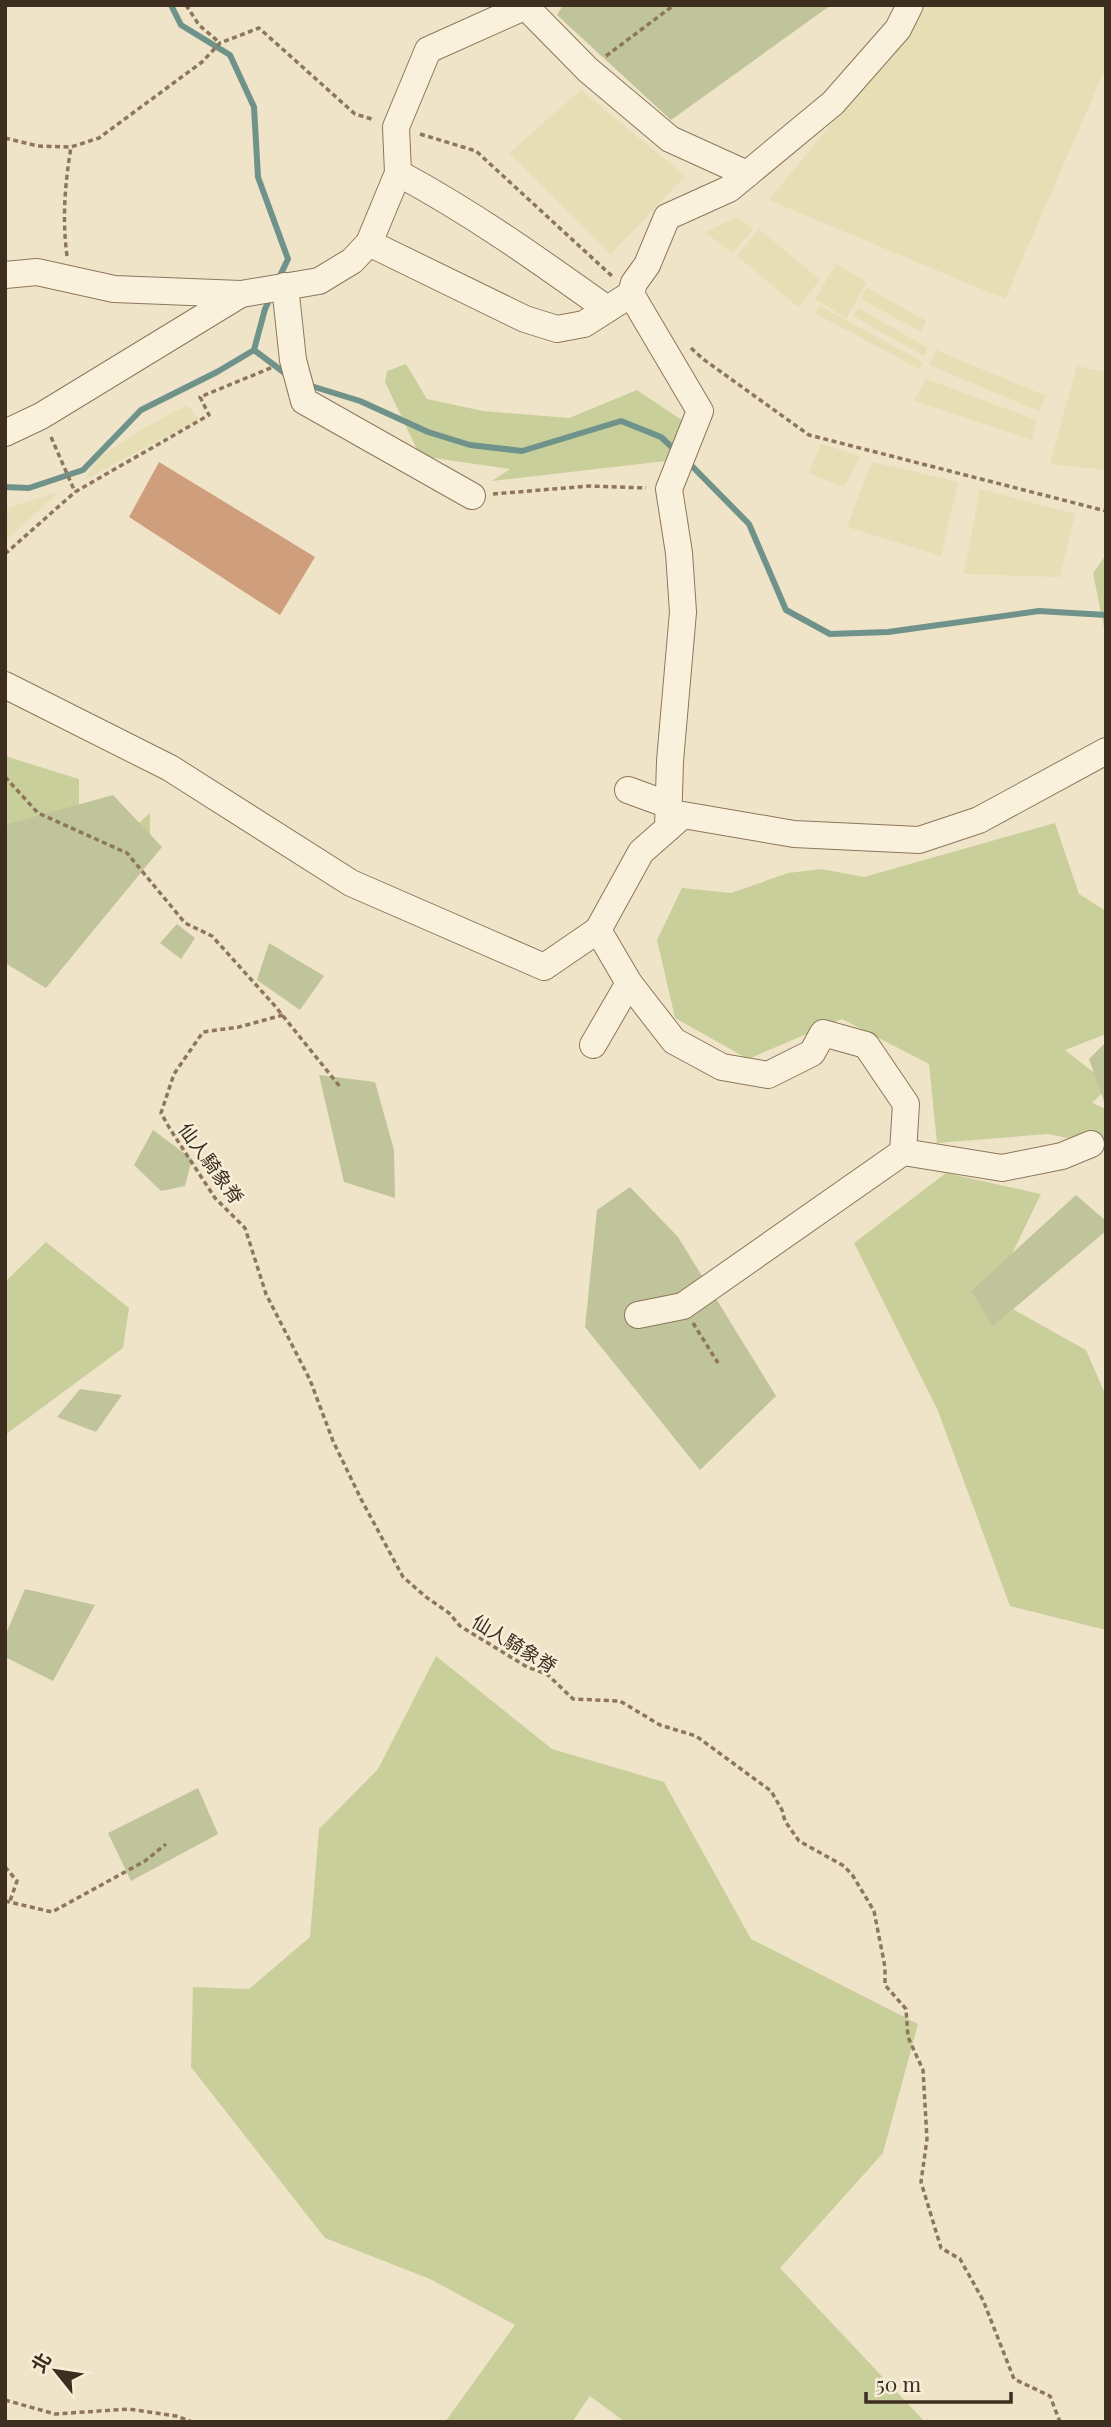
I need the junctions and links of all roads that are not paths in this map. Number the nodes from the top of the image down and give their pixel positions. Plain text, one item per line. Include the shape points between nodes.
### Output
1 (910, 5) edge
2 (524, 6) edge
3 (398, 173) junction
4 (747, 174) junction
5 (369, 243) junction
6 (5, 275) edge
7 (285, 286) junction
8 (241, 294) junction
9 (631, 294) junction
10 (607, 309) junction
11 (5, 433) edge
12 (472, 496) road end
13 (5, 685) edge
14 (1106, 751) edge
15 (628, 790) dead end
16 (668, 817) junction
17 (598, 930) junction
18 (629, 983) junction
19 (593, 1045) dead end
20 (1091, 1144) dead end
21 (903, 1152) junction
22 (638, 1315) dead end

1 - 4 street via 898,29 833,103
2 - 3 street via 428,50 396,127
2 - 4 street via 588,70 670,139
3 - 5 street
3 - 10 street via 504,235
4 - 9 street via 729,189 667,217
5 - 7 street via 352,261 319,281
5 - 10 street via 525,319 557,329 584,324
6 - 8 street via 37,272 114,289
7 - 8 street
7 - 12 street via 293,359 304,401
8 - 11 street via 41,416
9 - 10 street
9 - 16 street via 700,411 669,489 683,612
13 - 17 street via 170,768 351,883 544,967
14 - 16 street via 979,820 919,840 794,834 682,815
15 - 16 street
16 - 17 street via 641,852
17 - 18 street
18 - 19 street
18 - 21 street via 674,1041 722,1067 768,1075 812,1053 823,1033 866,1045 906,1104
20 - 21 street via 1062,1156 1002,1168
21 - 22 street via 683,1306

